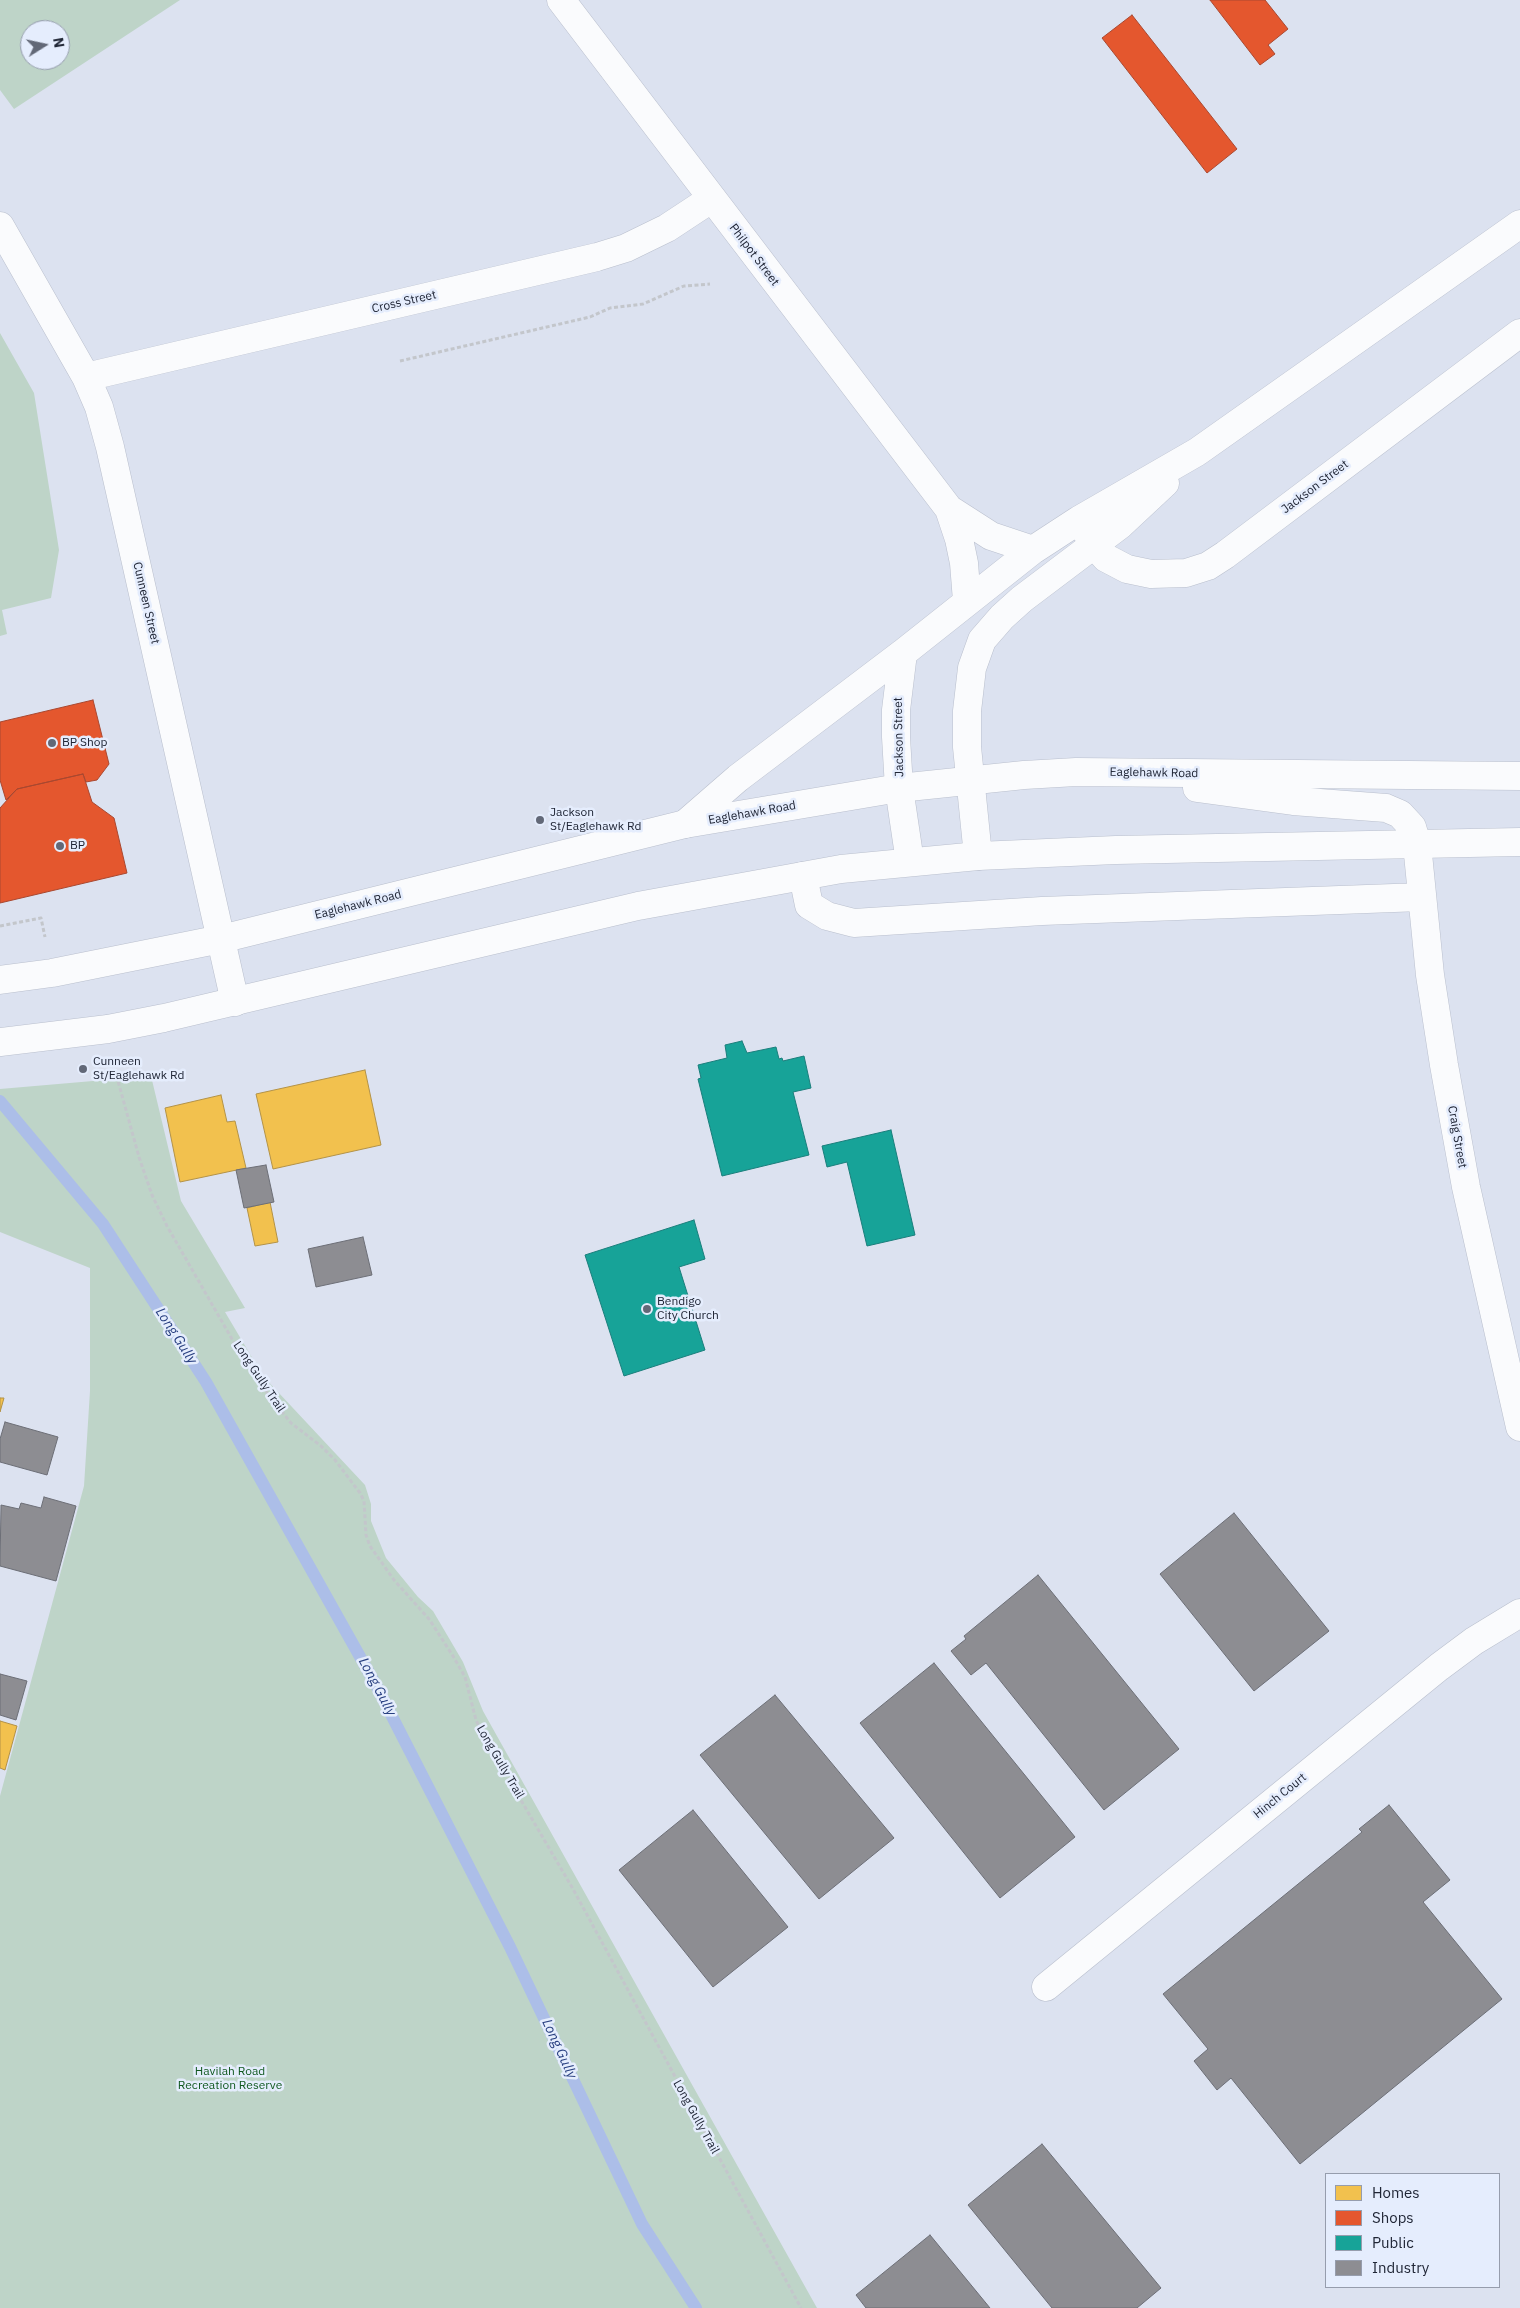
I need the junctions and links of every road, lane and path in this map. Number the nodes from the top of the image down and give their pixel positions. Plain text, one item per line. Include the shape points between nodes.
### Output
1 (561, 0) edge
2 (711, 199) junction
3 (1520, 224) edge
4 (0, 226) edge
5 (710, 284) dead end
6 (1520, 333) edge
7 (400, 361) dead end
8 (86, 377) junction
9 (1197, 452) junction
10 (949, 509) junction
11 (1079, 520) junction
12 (1095, 546) junction
13 (1033, 550) junction
14 (967, 601) junction
15 (903, 653) junction
16 (1076, 772) junction
17 (1520, 776) edge
18 (971, 780) junction
19 (900, 788) junction
20 (685, 824) junction
21 (1520, 842) edge
22 (1417, 844) junction
23 (978, 856) junction
24 (910, 862) junction
25 (803, 876) junction
26 (1421, 897) junction
27 (0, 926) edge
28 (221, 939) junction
29 (46, 941) dead end
30 (0, 980) edge
31 (235, 1002) junction
32 (0, 1042) edge
33 (115, 1074) dead end
34 (1520, 1427) edge
35 (1520, 1613) edge
36 (1046, 1987) dead end
37 (801, 2308) edge

1 - 2 street, Philpot Street
2 - 8 street, Cross Street via 667,228 626,248 596,257
2 - 10 street, Philpot Street
3 - 9 street
4 - 8 street, Cunneen Street
5 - 7 path via 684,286 643,304 610,308 590,317
6 - 12 street, Jackson Street via 1208,566 1186,573 1151,574 1127,569 1106,558
8 - 28 street, Cunneen Street via 110,447
9 - 11 street
9 - 12 street
10 - 13 street, Philpot Street via 991,536
10 - 14 street, Philpot Street via 964,564
11 - 12 street, Jackson Street
11 - 13 street
12 - 18 street via 1022,600 982,640 972,668 967,711
13 - 14 street
14 - 15 street
15 - 19 street, Jackson Street via 896,710
15 - 20 street via 738,778
16 - 17 street, Eaglehawk Road
16 - 18 street, Eaglehawk Road
16 - 22 street, Craig Street via 1293,801 1386,808 1400,814 1412,827
18 - 19 street, Eaglehawk Road
18 - 23 street
19 - 20 street, Eaglehawk Road
19 - 24 street, Jackson Street
20 - 28 street, Eaglehawk Road
21 - 22 street
22 - 23 street
22 - 26 street, Craig Street
23 - 24 street
24 - 25 street
25 - 26 street via 810,905 827,916 854,923 1042,911
25 - 31 street via 638,906
26 - 34 street, Craig Street via 1430,975 1466,1187
27 - 29 path via 41,918
28 - 30 street, Eaglehawk Road via 52,973
28 - 31 street, Cunneen Street
31 - 32 street via 108,1029
33 - 37 path, Long Gully Trail via 146,1180 167,1226 236,1346 270,1397 291,1423 321,1446 360,1493 370,1546 394,1580 429,1619 457,1663 470,1691 476,1720 484,1737 573,1889
35 - 36 street, Hinch Court via 1438,1667

